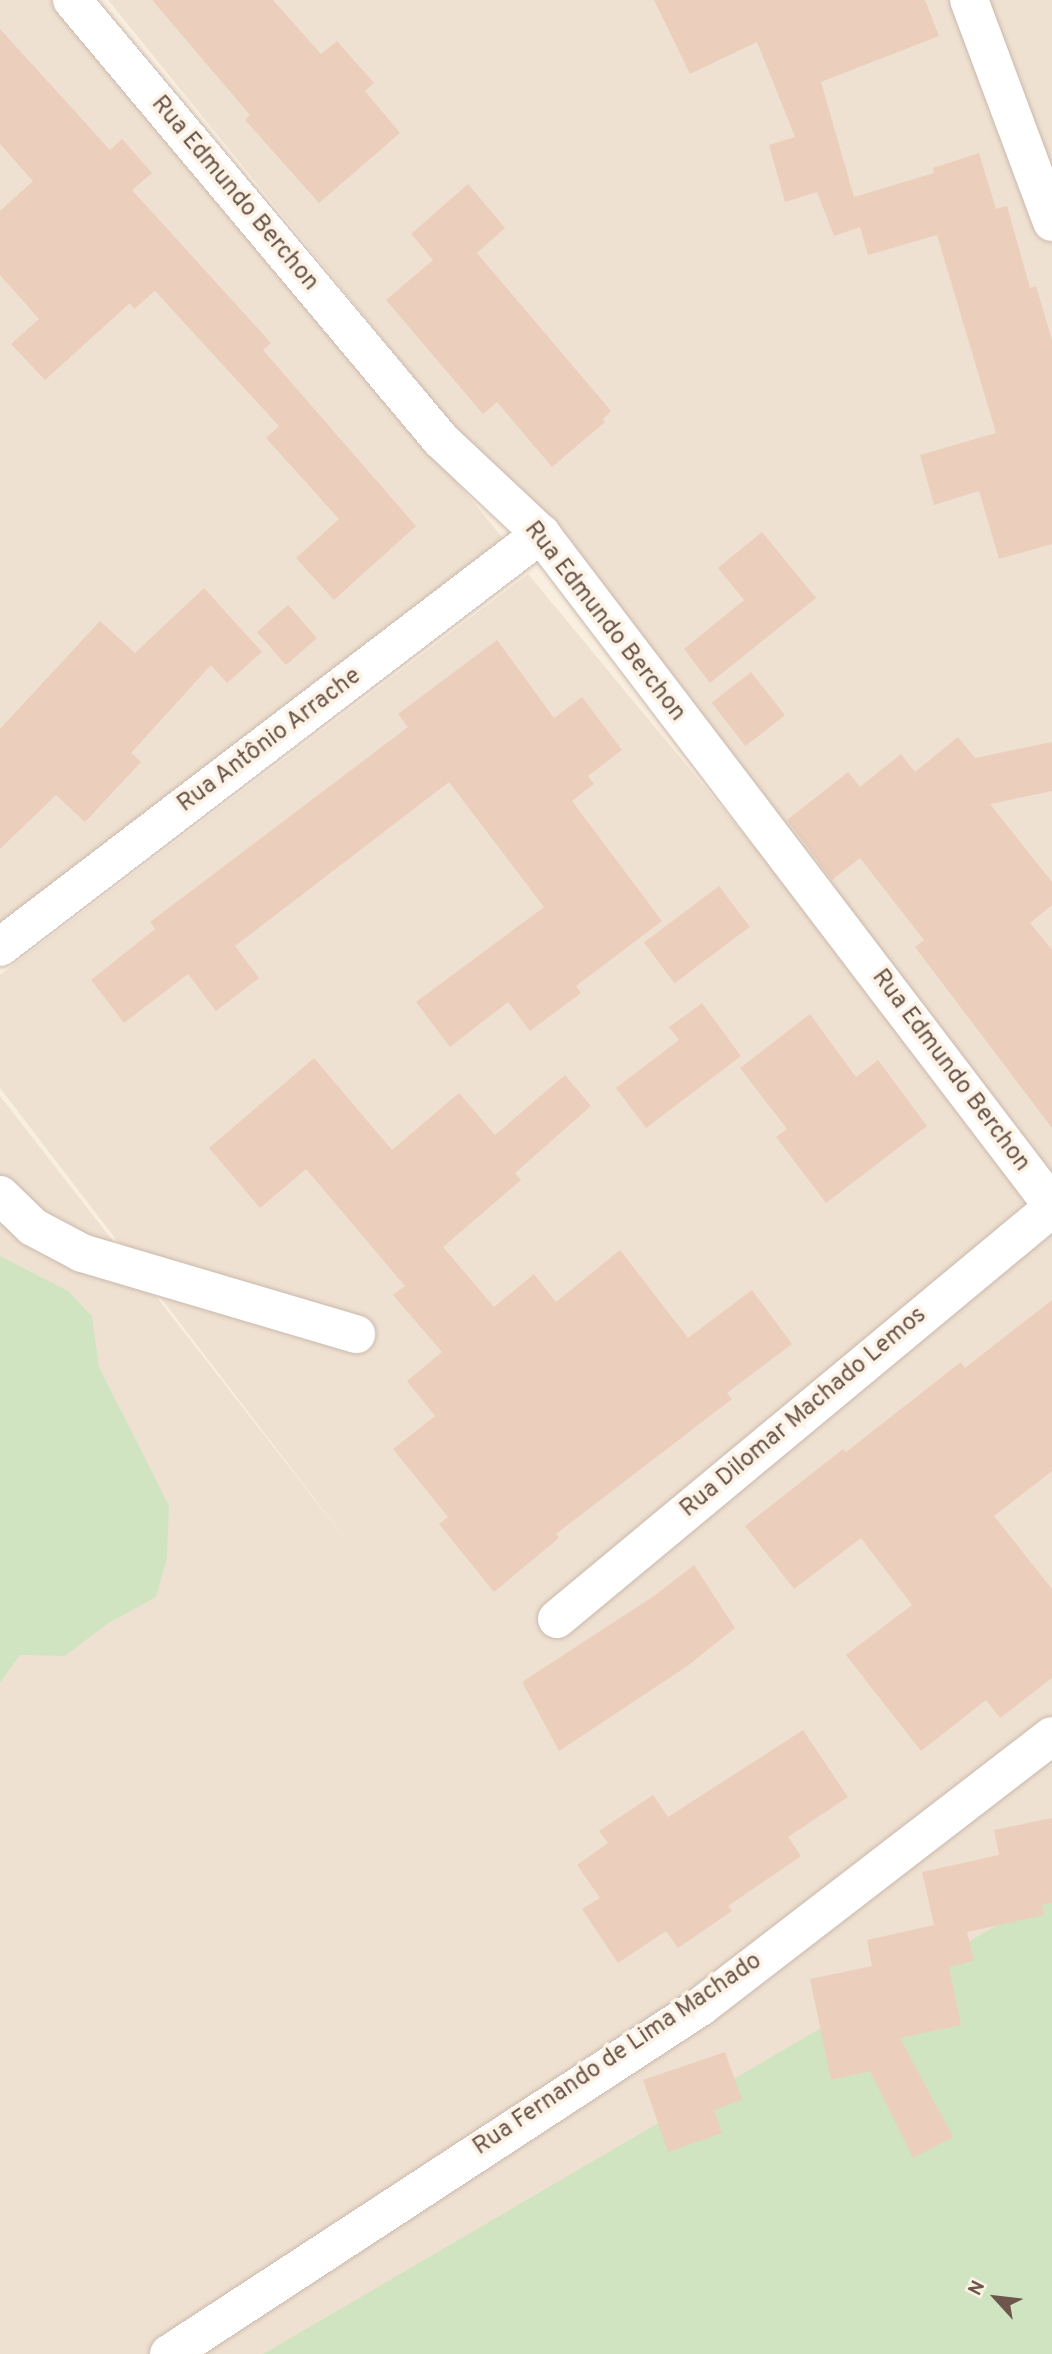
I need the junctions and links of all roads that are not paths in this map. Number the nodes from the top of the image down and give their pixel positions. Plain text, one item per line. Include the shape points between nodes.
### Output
1 (72, 0) edge
2 (969, 0) edge
3 (1052, 222) edge
4 (541, 534) junction
5 (0, 947) edge
6 (0, 1195) edge
7 (1052, 1206) edge
8 (356, 1334) dead end
9 (557, 1619) dead end
10 (1052, 1736) edge
11 (169, 2354) edge

1 - 4 street, Rua Edmundo Berchon via 441,440
2 - 3 street
4 - 5 street, Rua Antônio Arrache
4 - 7 street, Rua Edmundo Berchon
6 - 8 street via 33,1227 82,1253
7 - 9 street, Rua Dilomar Machado Lemos
10 - 11 street, Rua Fernando de Lima Machado via 700,2007

